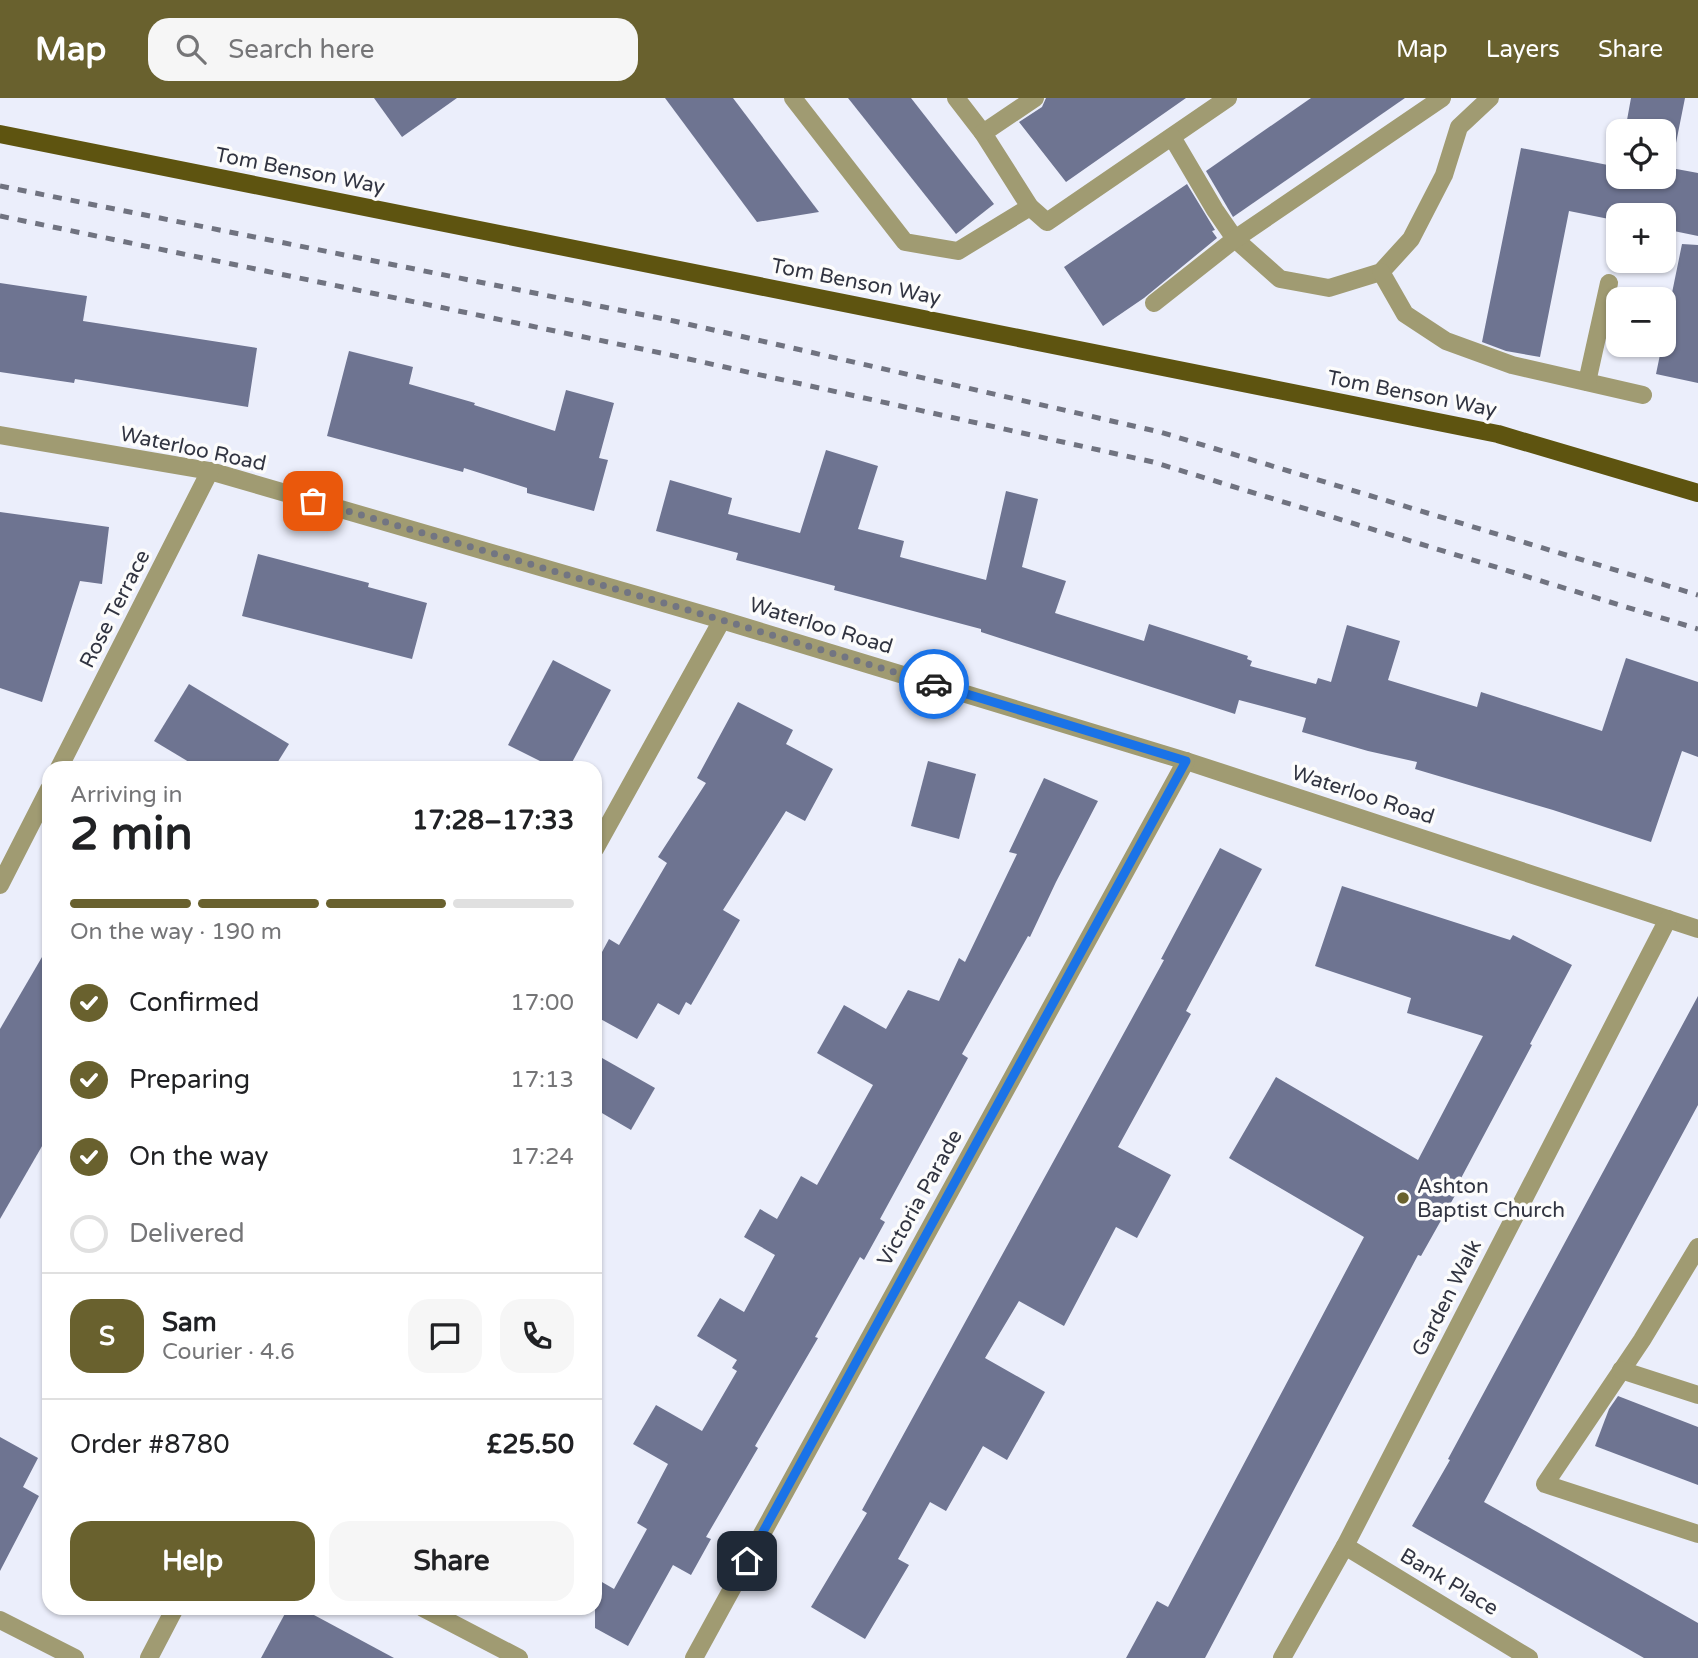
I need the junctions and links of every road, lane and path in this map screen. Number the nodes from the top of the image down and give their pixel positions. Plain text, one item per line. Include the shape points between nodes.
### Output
1 (793, 98) edge
2 (956, 98) edge
3 (1035, 98) edge
4 (1228, 98) edge
5 (1442, 98) edge
6 (1490, 98) edge
7 (983, 133) junction
8 (0, 134) edge
9 (1172, 138) junction
10 (1030, 207) junction
11 (1235, 239) junction
12 (1381, 272) junction
13 (1609, 283) dead end
14 (1154, 303) dead end
15 (1587, 382) junction
16 (1643, 395) dead end
17 (0, 435) edge
18 (210, 471) junction
19 (1698, 493) edge
20 (722, 620) junction
21 (63, 761) edge
22 (1186, 761) junction
23 (42, 803) edge
24 (602, 836) edge
25 (0, 885) edge
26 (1668, 919) junction
27 (1698, 929) edge
28 (1698, 1247) edge
29 (1621, 1370) junction
30 (1698, 1395) edge
31 (1698, 1534) edge
32 (1345, 1546) junction
33 (171, 1615) edge
34 (436, 1615) edge
35 (0, 1620) edge
36 (75, 1658) edge
37 (149, 1658) edge
38 (519, 1658) edge
39 (694, 1658) edge
40 (1282, 1658) edge
41 (1529, 1658) edge

1 - 10 street via 905,242 958,251
2 - 7 street
3 - 7 street
4 - 9 street
5 - 11 street
6 - 12 street via 1459,127 1444,175 1411,239
7 - 10 street
8 - 19 main road, Tom Benson Way via 1498,434
9 - 10 street via 1046,222
9 - 11 street
11 - 12 street via 1280,279 1329,288
11 - 14 street
12 - 15 street via 1405,314 1446,341 1512,365
13 - 15 street
15 - 16 street
17 - 18 street, Waterloo Road
18 - 20 street, Waterloo Road
18 - 21 street, Rose Terrace
20 - 22 street, Waterloo Road
20 - 24 street
22 - 26 street, Waterloo Road
22 - 39 street, Victoria Parade
23 - 25 street
26 - 27 street, Waterloo Road
26 - 32 street, Garden Walk
28 - 29 street
29 - 30 street
29 - 31 street via 1545,1484
32 - 40 street, Garden Walk
32 - 41 street, Bank Place
33 - 37 street
34 - 38 street
35 - 36 street

